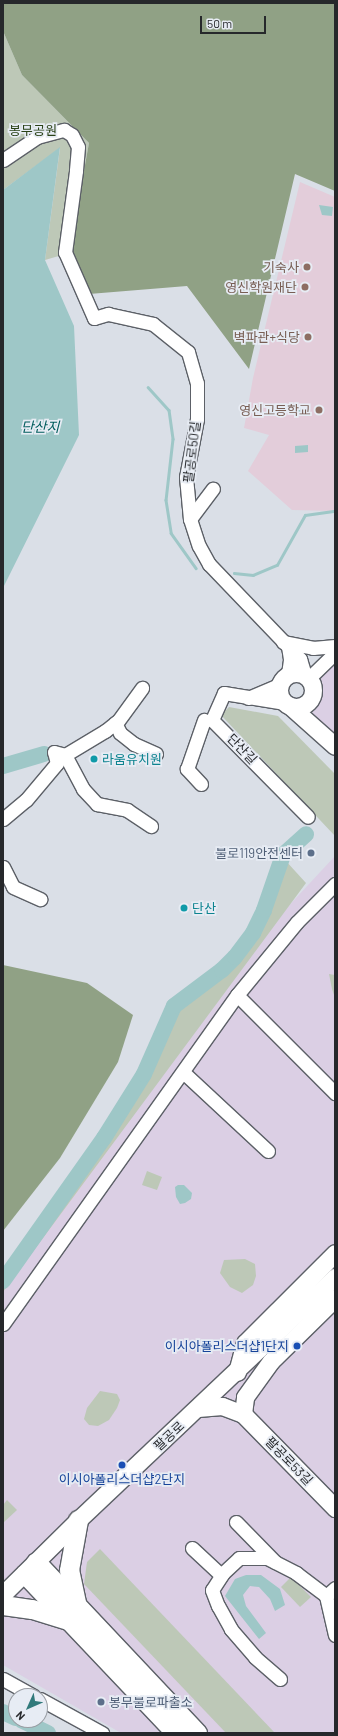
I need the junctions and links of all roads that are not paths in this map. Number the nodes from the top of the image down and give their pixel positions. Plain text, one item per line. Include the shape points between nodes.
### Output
1 (3, 160) edge
2 (213, 489) dead end
3 (190, 519) junction
4 (286, 644) junction
5 (335, 646) edge
6 (335, 653) edge
7 (283, 679) junction
8 (309, 683) junction
9 (142, 688) dead end
10 (248, 698) junction
11 (288, 705) junction
12 (204, 720) dead end
13 (115, 723) junction
14 (332, 742) edge
15 (156, 754) dead end
16 (65, 755) junction
17 (201, 784) dead end
18 (308, 817) dead end
19 (3, 819) edge
20 (151, 826) dead end
21 (3, 867) edge
22 (335, 884) edge
23 (40, 899) dead end
24 (237, 995) junction
25 (183, 1072) junction
26 (335, 1093) edge
27 (268, 1151) dead end
28 (335, 1253) edge
29 (335, 1277) edge
30 (335, 1298) edge
31 (3, 1324) edge
32 (271, 1361) junction
33 (237, 1372) junction
34 (198, 1408) junction
35 (243, 1414) junction
36 (335, 1508) edge
37 (78, 1520) junction
38 (236, 1522) dead end
39 (192, 1548) dead end
40 (275, 1562) junction
41 (30, 1568) junction
42 (221, 1576) junction
43 (330, 1592) edge
44 (3, 1594) edge
45 (3, 1605) edge
46 (73, 1614) junction
47 (335, 1636) edge
48 (3, 1679) edge
49 (280, 1679) dead end
50 (19, 1688) edge
51 (48, 1703) edge
52 (102, 1733) edge
53 (176, 1733) edge
54 (197, 1733) edge

1 - 3 street, 팔공로50길 via 37,137 64,130 72,135 78,146 65,252 94,318 108,314 153,324 188,352 197,383 197,419 186,477
2 - 3 street
3 - 4 street, 팔공로50길 via 199,546 209,564
4 - 5 street via 313,648
4 - 7 street via 290,659
4 - 8 street, 팔공로50길 via 300,659
6 - 8 street
7 - 8 main road
7 - 10 street
7 - 11 main road via 279,694
8 - 11 main road via 302,706
8 - 14 main road via 316,715
9 - 13 street
10 - 11 street
10 - 18 street, 단산길 via 224,692 212,720
11 - 14 main road
12 - 17 street via 187,769
13 - 15 street via 120,732 134,744
13 - 16 street
16 - 19 street via 54,752 57,763 26,800
16 - 20 street via 83,789 97,804 127,810
21 - 23 street via 13,887
22 - 24 street via 297,922
24 - 25 street
24 - 26 street
25 - 27 street
25 - 31 street
28 - 33 main road via 245,1343
29 - 33 main road, 팔공로
30 - 32 main road
32 - 33 main road
32 - 35 main road via 245,1397
33 - 34 main road, 팔공로
34 - 35 main road via 222,1406
34 - 37 main road, 팔공로
35 - 36 main road, 팔공로53길
37 - 41 main road, 팔공로
37 - 46 highway via 70,1570
38 - 40 street
39 - 42 street
40 - 42 street via 267,1558 239,1558
40 - 43 street
41 - 44 main road, 팔공로
41 - 46 highway
42 - 49 street via 212,1590 231,1629 255,1657
43 - 47 street
45 - 46 highway
46 - 53 highway
46 - 54 highway
48 - 50 street
51 - 52 street

